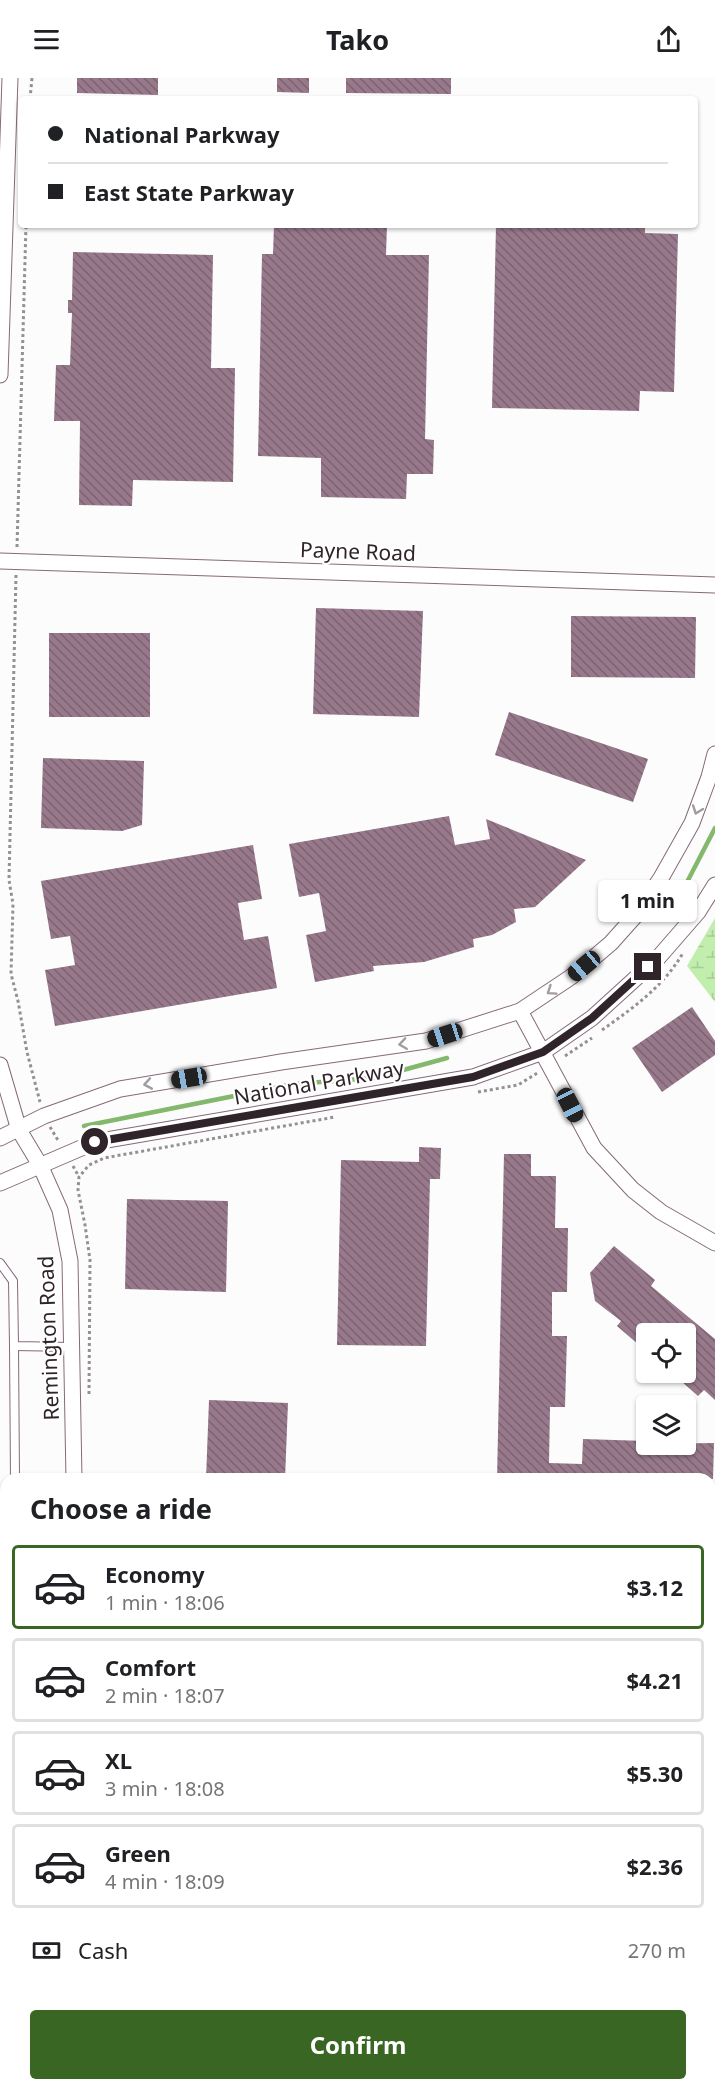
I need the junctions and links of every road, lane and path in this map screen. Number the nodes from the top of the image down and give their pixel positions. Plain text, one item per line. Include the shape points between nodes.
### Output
1 (10, 78) edge
2 (32, 78) edge
3 (30, 96) edge
4 (26, 228) edge
5 (0, 375) edge
6 (0, 561) edge
7 (17, 562) junction
8 (715, 585) edge
9 (715, 754) edge
10 (715, 885) edge
11 (520, 1011) junction
12 (543, 1052) junction
13 (0, 1065) edge
14 (44, 1116) junction
15 (19, 1130) junction
16 (0, 1138) edge
17 (66, 1154) junction
18 (40, 1165) junction
19 (79, 1177) dead end
20 (0, 1183) edge
21 (715, 1243) edge
22 (0, 1263) edge
23 (14, 1346) junction
24 (72, 1347) junction
25 (15, 1473) edge
26 (75, 1473) edge

1 - 5 street
2 - 3 path
4 - 7 path
6 - 7 street, Payne Road
7 - 8 street, Payne Road
7 - 14 path via 9,880 13,904 11,975
9 -> 11 street, National Parkway via 692,823 636,915 571,978
10 - 12 street, National Parkway via 698,912 658,958 592,1018
11 - 12 street
11 -> 14 street, National Parkway via 426,1041 120,1089
12 - 17 street, National Parkway via 473,1077 95,1142
12 - 21 street via 594,1148 633,1190 661,1212
13 - 15 street, Remington Road
14 - 15 street, National Parkway
14 - 17 path
15 - 16 street, National Parkway
15 - 18 street, Remington Road
17 - 18 street, National Parkway
17 - 19 path
18 - 20 street, National Parkway
18 - 24 street, Remington Road via 60,1210 70,1262
22 - 23 lane via 13,1281
23 - 24 lane
23 - 25 lane
24 - 26 street, Remington Road

